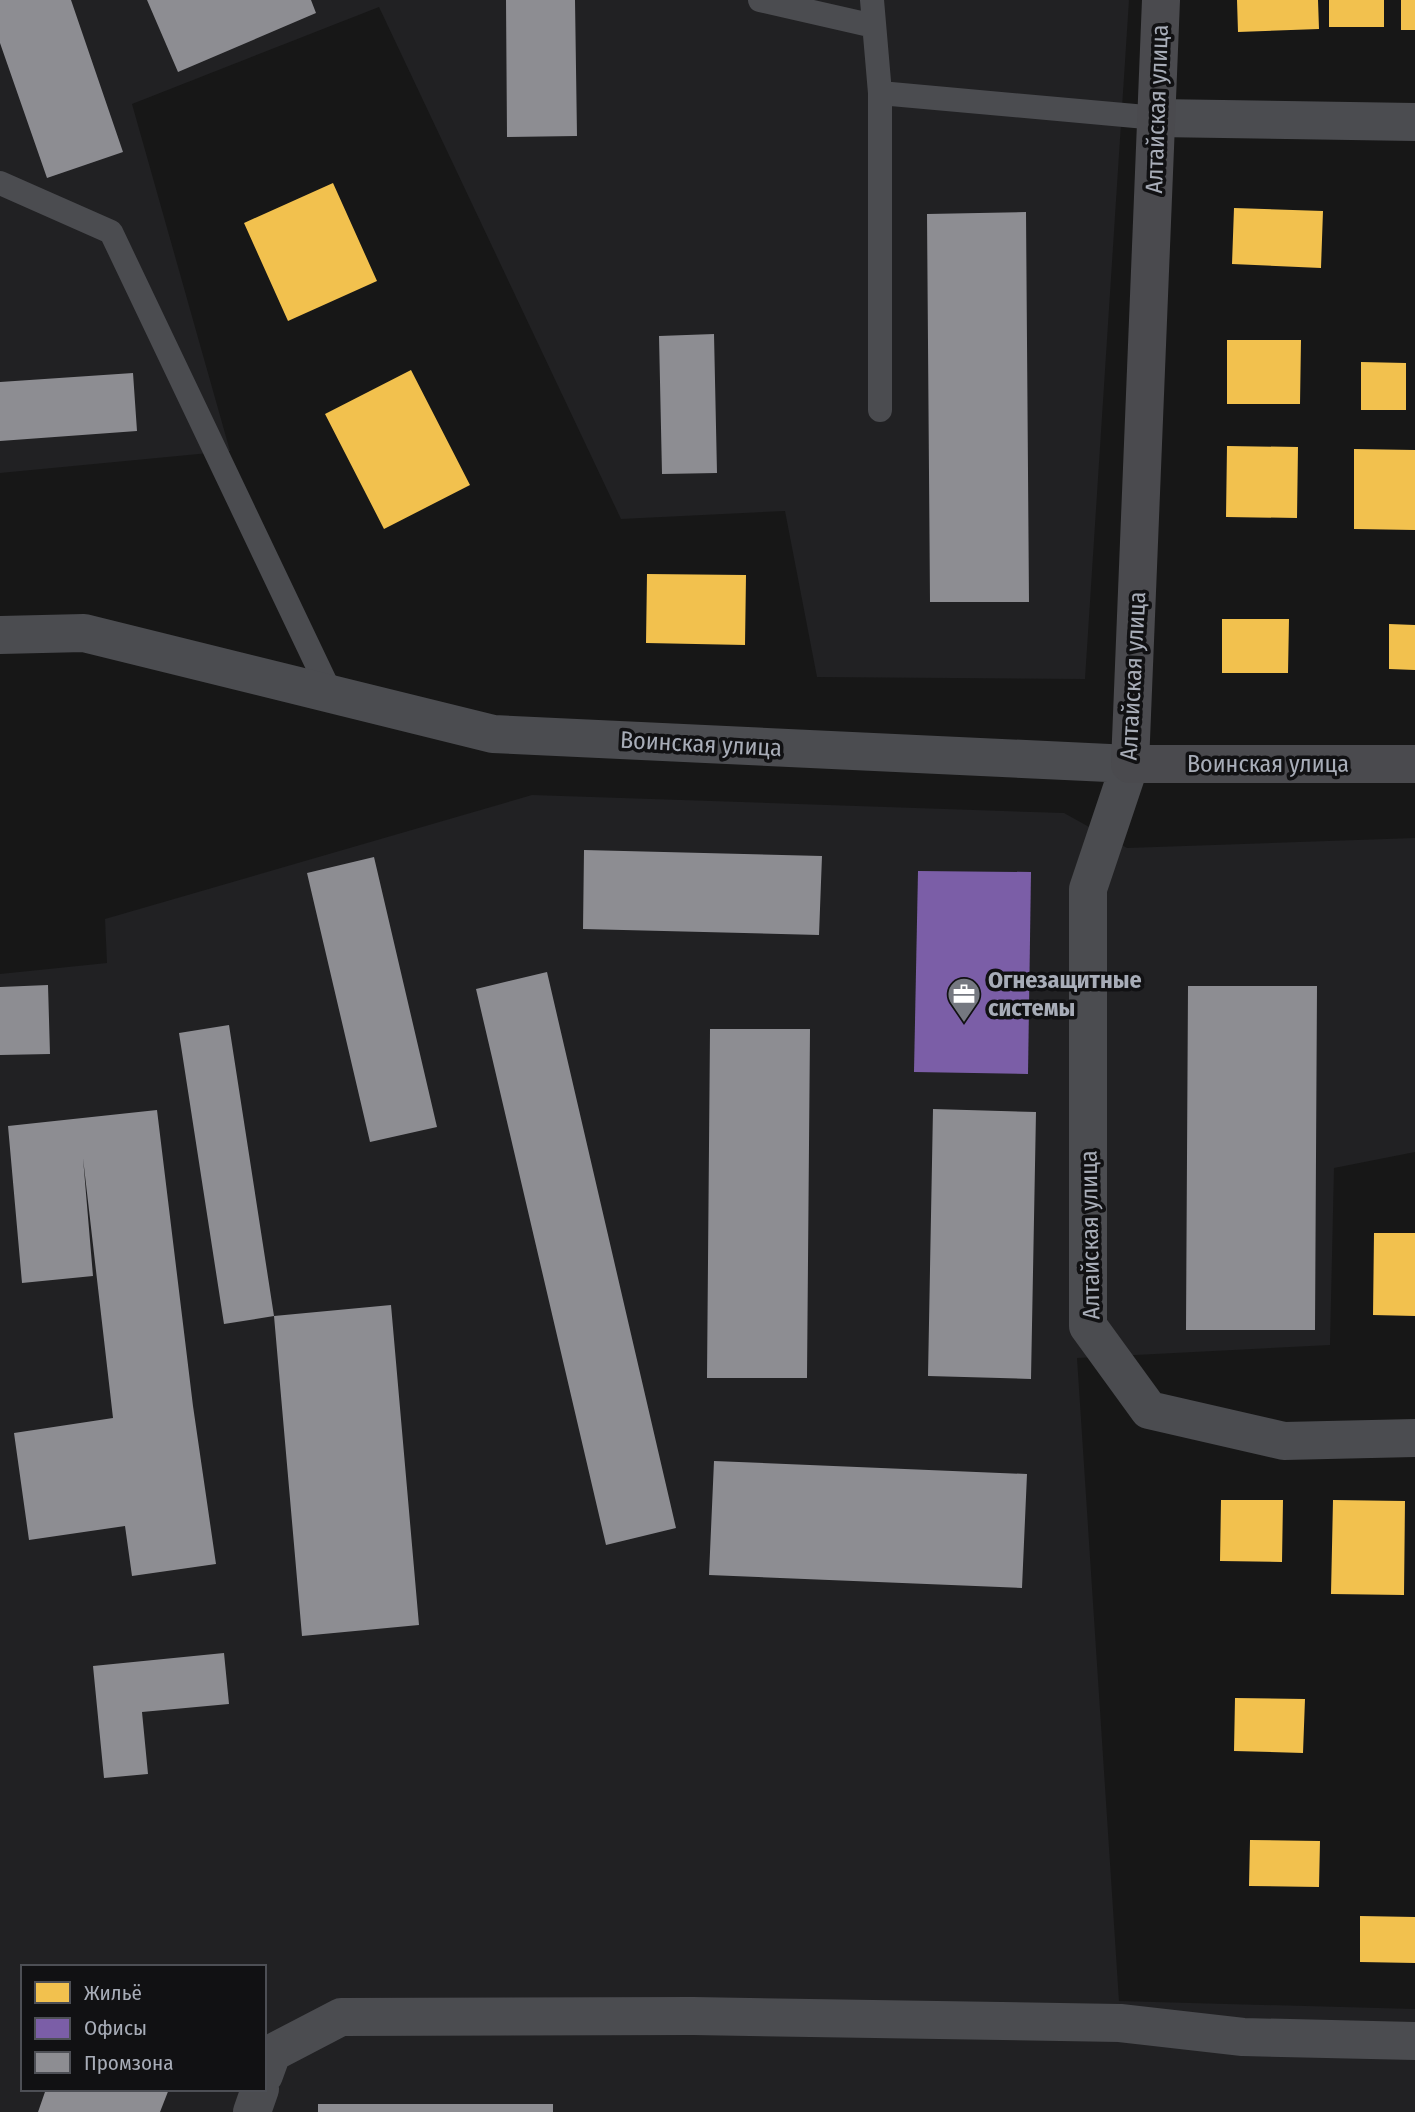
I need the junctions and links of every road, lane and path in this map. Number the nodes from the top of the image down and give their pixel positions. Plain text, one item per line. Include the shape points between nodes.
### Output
1 (760, 0) edge
2 (872, 0) edge
3 (1161, 0) edge
4 (874, 26) junction
5 (880, 93) junction
6 (1157, 118) junction
7 (1415, 122) edge
8 (0, 183) edge
9 (880, 410) dead end
10 (0, 635) edge
11 (331, 694) junction
12 (1130, 764) junction
13 (1415, 764) edge
14 (1415, 1438) edge
15 (1415, 2041) edge
16 (266, 2070) edge
17 (259, 2091) edge
18 (252, 2112) edge

1 - 4 lane
2 - 4 lane
3 - 6 street, Алтайская улица
4 - 5 lane
5 - 6 lane
5 - 9 lane
6 - 7 street
6 - 12 street, Алтайская улица
8 - 11 lane via 111,232
10 - 11 street, Воинская улица via 84,633
11 - 12 street, Воинская улица via 493,734
12 - 13 street, Воинская улица
12 - 14 street, Алтайская улица via 1088,889 1088,1326 1149,1410 1284,1441
15 - 16 street via 1243,2037 1106,2022 341,2017 272,2053
17 - 18 street

